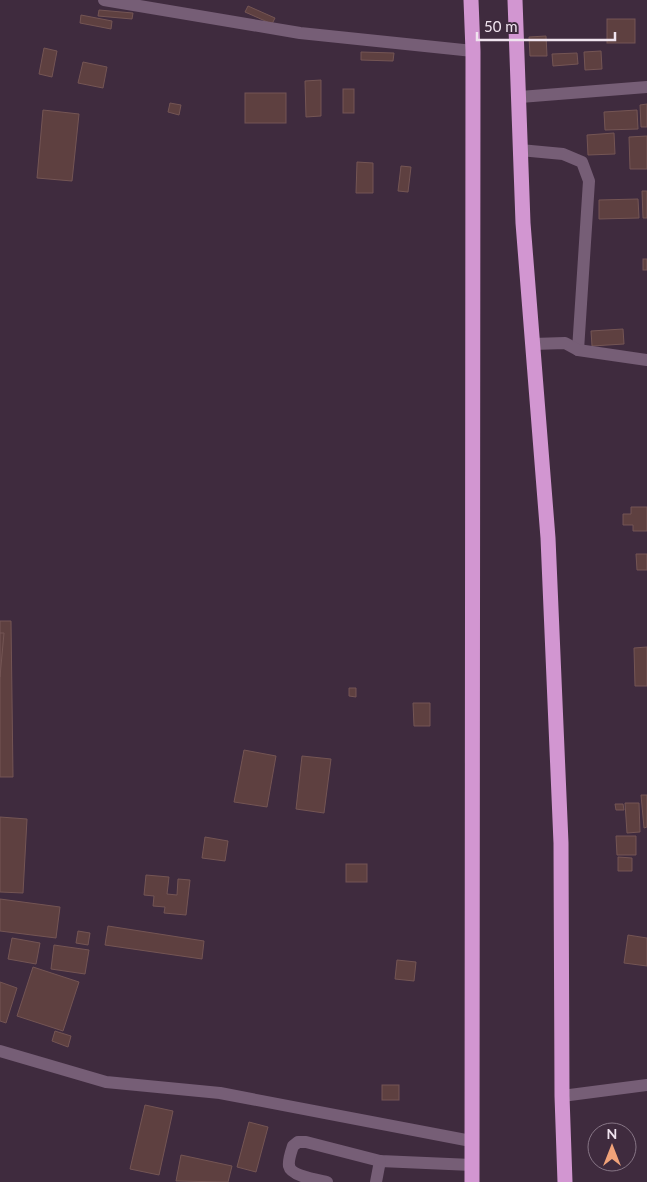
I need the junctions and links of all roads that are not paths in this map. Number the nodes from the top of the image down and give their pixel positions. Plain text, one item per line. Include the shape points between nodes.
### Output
1 (104, 0) edge
2 (471, 0) edge
3 (515, 0) edge
4 (473, 51) junction
5 (647, 87) edge
6 (520, 97) junction
7 (520, 150) junction
8 (533, 344) junction
9 (578, 350) junction
10 (647, 360) edge
11 (0, 1051) edge
12 (647, 1085) edge
13 (562, 1096) junction
14 (472, 1141) junction
15 (380, 1161) junction
16 (472, 1165) junction
17 (326, 1182) edge
18 (376, 1182) edge
19 (472, 1182) edge
20 (565, 1182) edge

1 - 4 street via 300,33
2 - 4 highway
3 - 6 highway
4 - 14 highway
5 - 6 street
6 - 7 highway
7 - 8 highway
7 - 9 street via 563,154 582,162 589,181
8 - 9 street via 565,343
8 - 13 highway via 548,538 561,843
9 - 10 street
11 - 14 street via 106,1082 220,1093
12 - 13 street
13 - 20 highway
14 - 16 highway
15 - 16 street
15 - 17 street via 306,1142 293,1146 290,1170
15 - 18 street
16 - 19 highway

